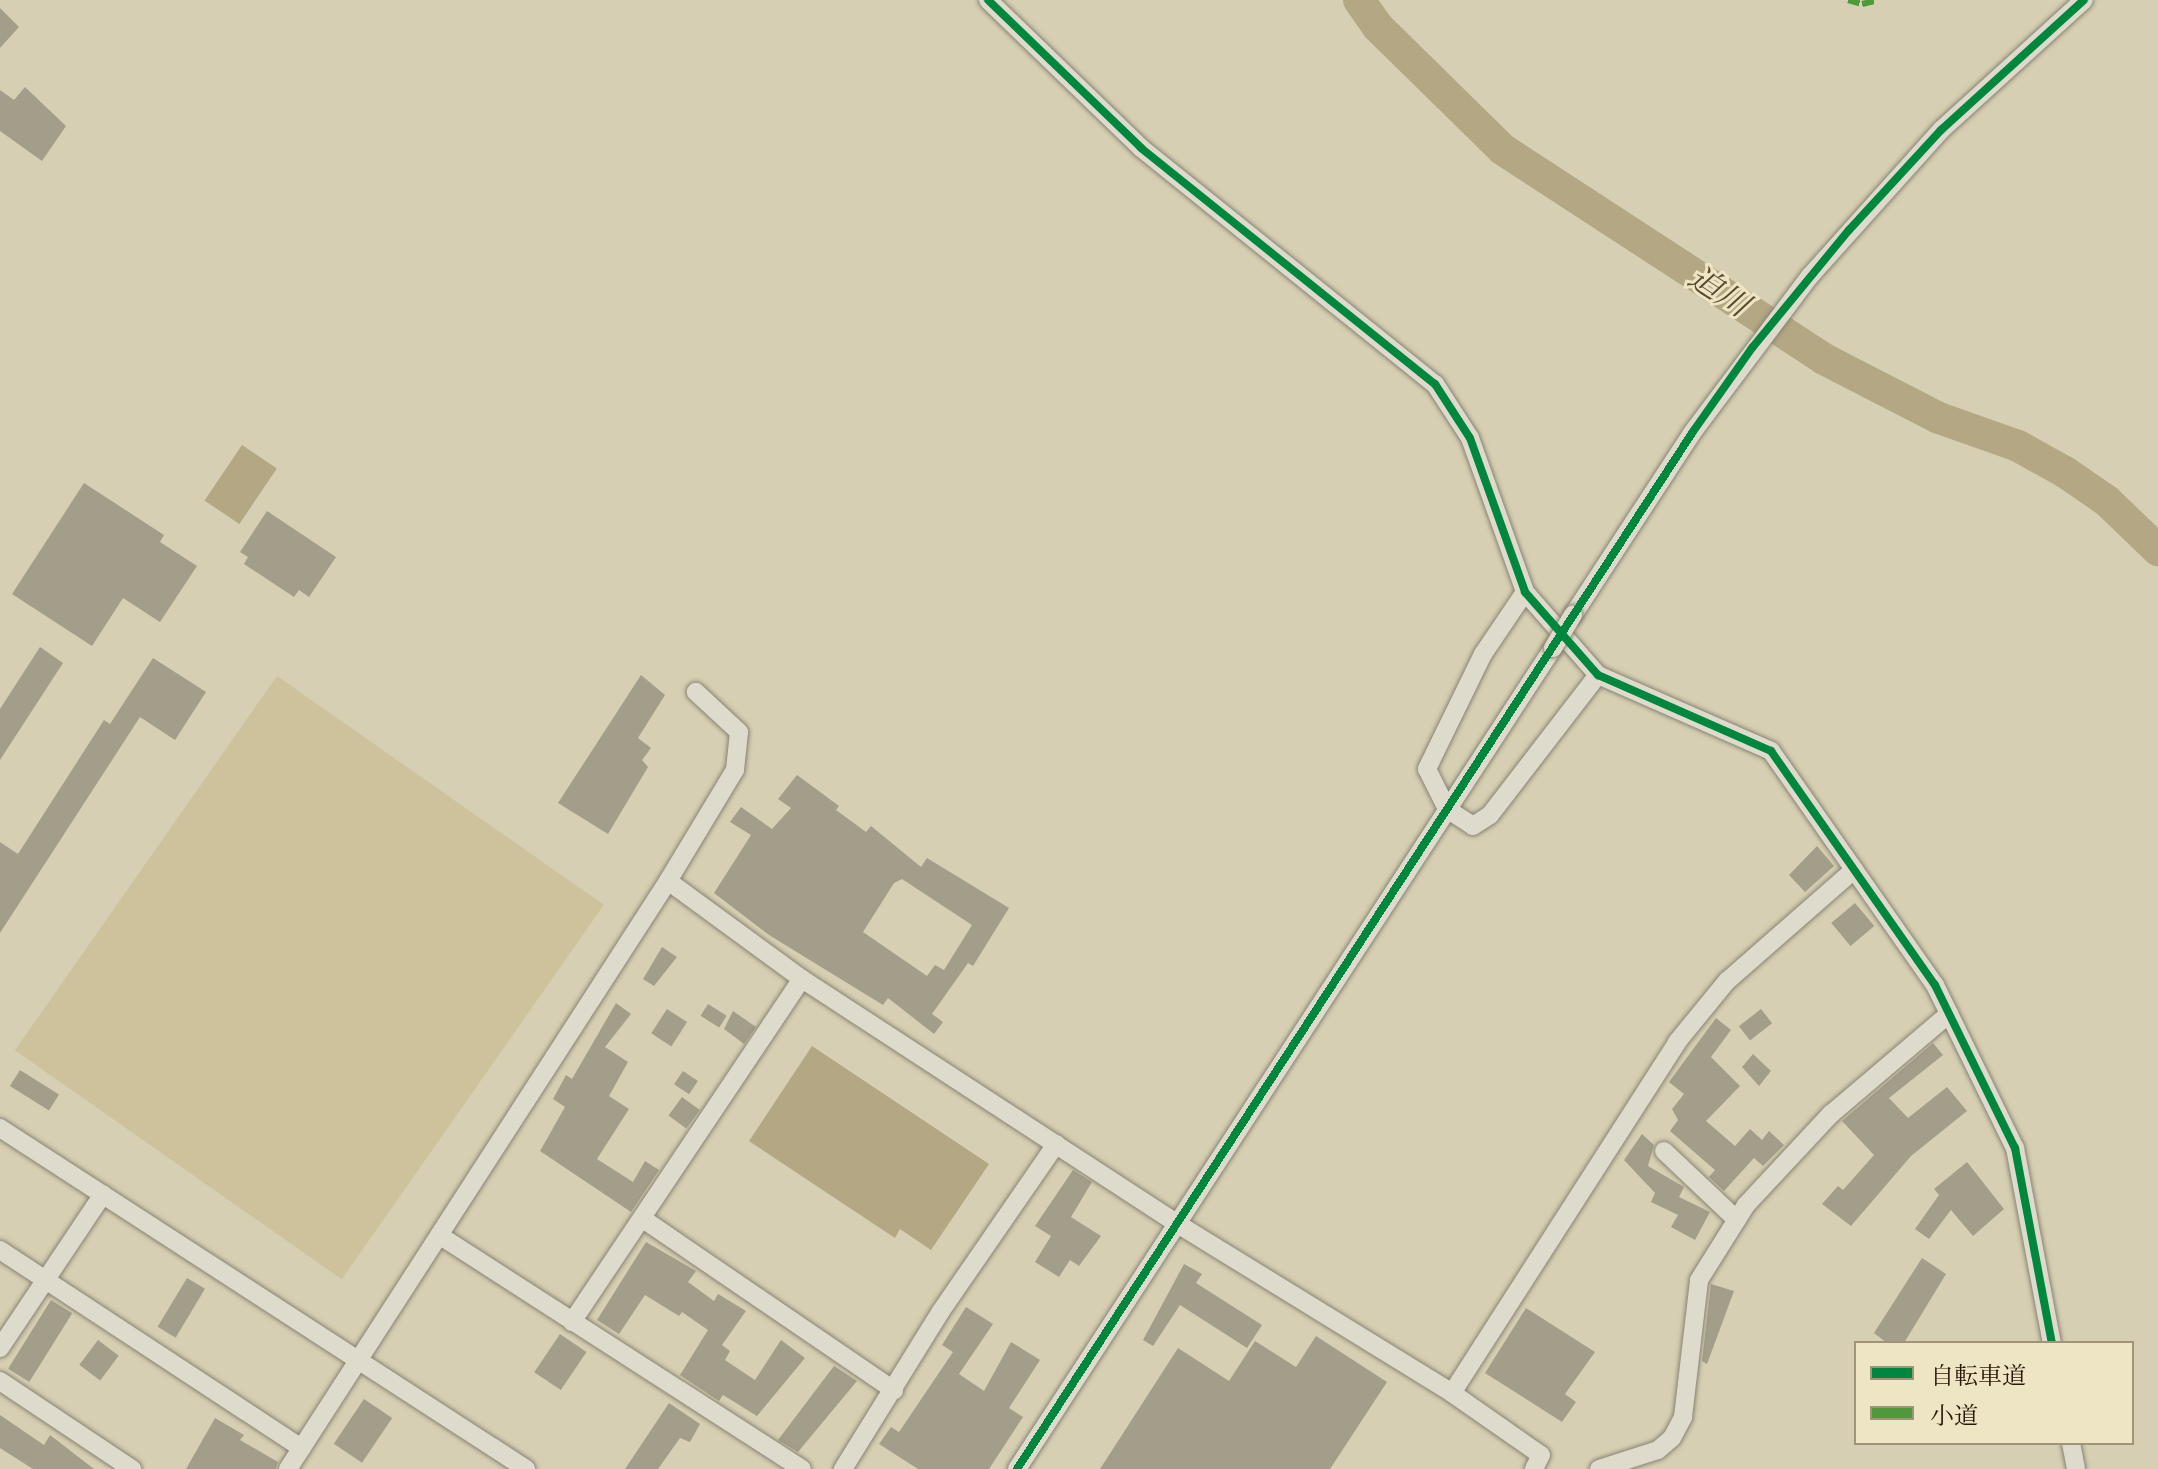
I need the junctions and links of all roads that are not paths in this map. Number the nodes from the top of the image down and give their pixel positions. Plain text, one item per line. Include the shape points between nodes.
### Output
1 (988, 0) edge
2 (2084, 0) edge
3 (1525, 592) junction
4 (1598, 675) junction
5 (696, 692) dead end
6 (1447, 809) junction
7 (1854, 870) junction
8 (668, 881) junction
9 (802, 979) junction
10 (1949, 1014) junction
11 (0, 1128) edge
12 (1056, 1144) junction
13 (1664, 1151) dead end
14 (103, 1194) junction
15 (643, 1219) junction
16 (1737, 1220) junction
17 (1176, 1223) junction
18 (442, 1237) junction
19 (0, 1250) edge
20 (45, 1280) junction
21 (572, 1322) junction
22 (2052, 1341) edge
23 (0, 1348) edge
24 (361, 1361) junction
25 (0, 1381) edge
26 (894, 1390) junction
27 (1452, 1393) junction
28 (2071, 1445) edge
29 (302, 1448) junction
30 (132, 1469) edge
31 (288, 1469) edge
32 (526, 1469) edge
33 (802, 1469) edge
34 (843, 1469) edge
35 (1017, 1469) edge
36 (1534, 1469) edge
37 (1599, 1469) edge
38 (2076, 1469) edge

1 - 3 street via 1141,148 1435,384 1470,438
2 - 6 street, bridge via 1941,130 1849,230 1752,348
3 - 4 street
3 - 6 street via 1483,654 1427,769
4 - 6 street via 1490,815 1473,826
4 - 7 street via 1771,751
5 - 8 street via 739,732 735,770
6 - 17 street
7 - 10 street via 1935,985
7 - 27 street via 1727,981 1677,1042
8 - 9 street
8 - 18 street
9 - 12 street
9 - 15 street
10 - 16 street via 1809,1135
10 - 22 street via 2015,1148
11 - 14 street
12 - 17 street
12 - 26 street via 941,1311
13 - 16 street
14 - 20 street
14 - 24 street
15 - 21 street
15 - 26 street
16 - 37 street via 1699,1280 1683,1417 1672,1438 1658,1450
17 - 27 street
17 - 35 street
18 - 21 street
18 - 24 street
19 - 20 street
20 - 23 street
20 - 29 street
21 - 33 street
24 - 29 street
24 - 32 street
25 - 30 street
26 - 34 street
27 - 36 street via 1541,1455
28 - 38 street
29 - 31 street

